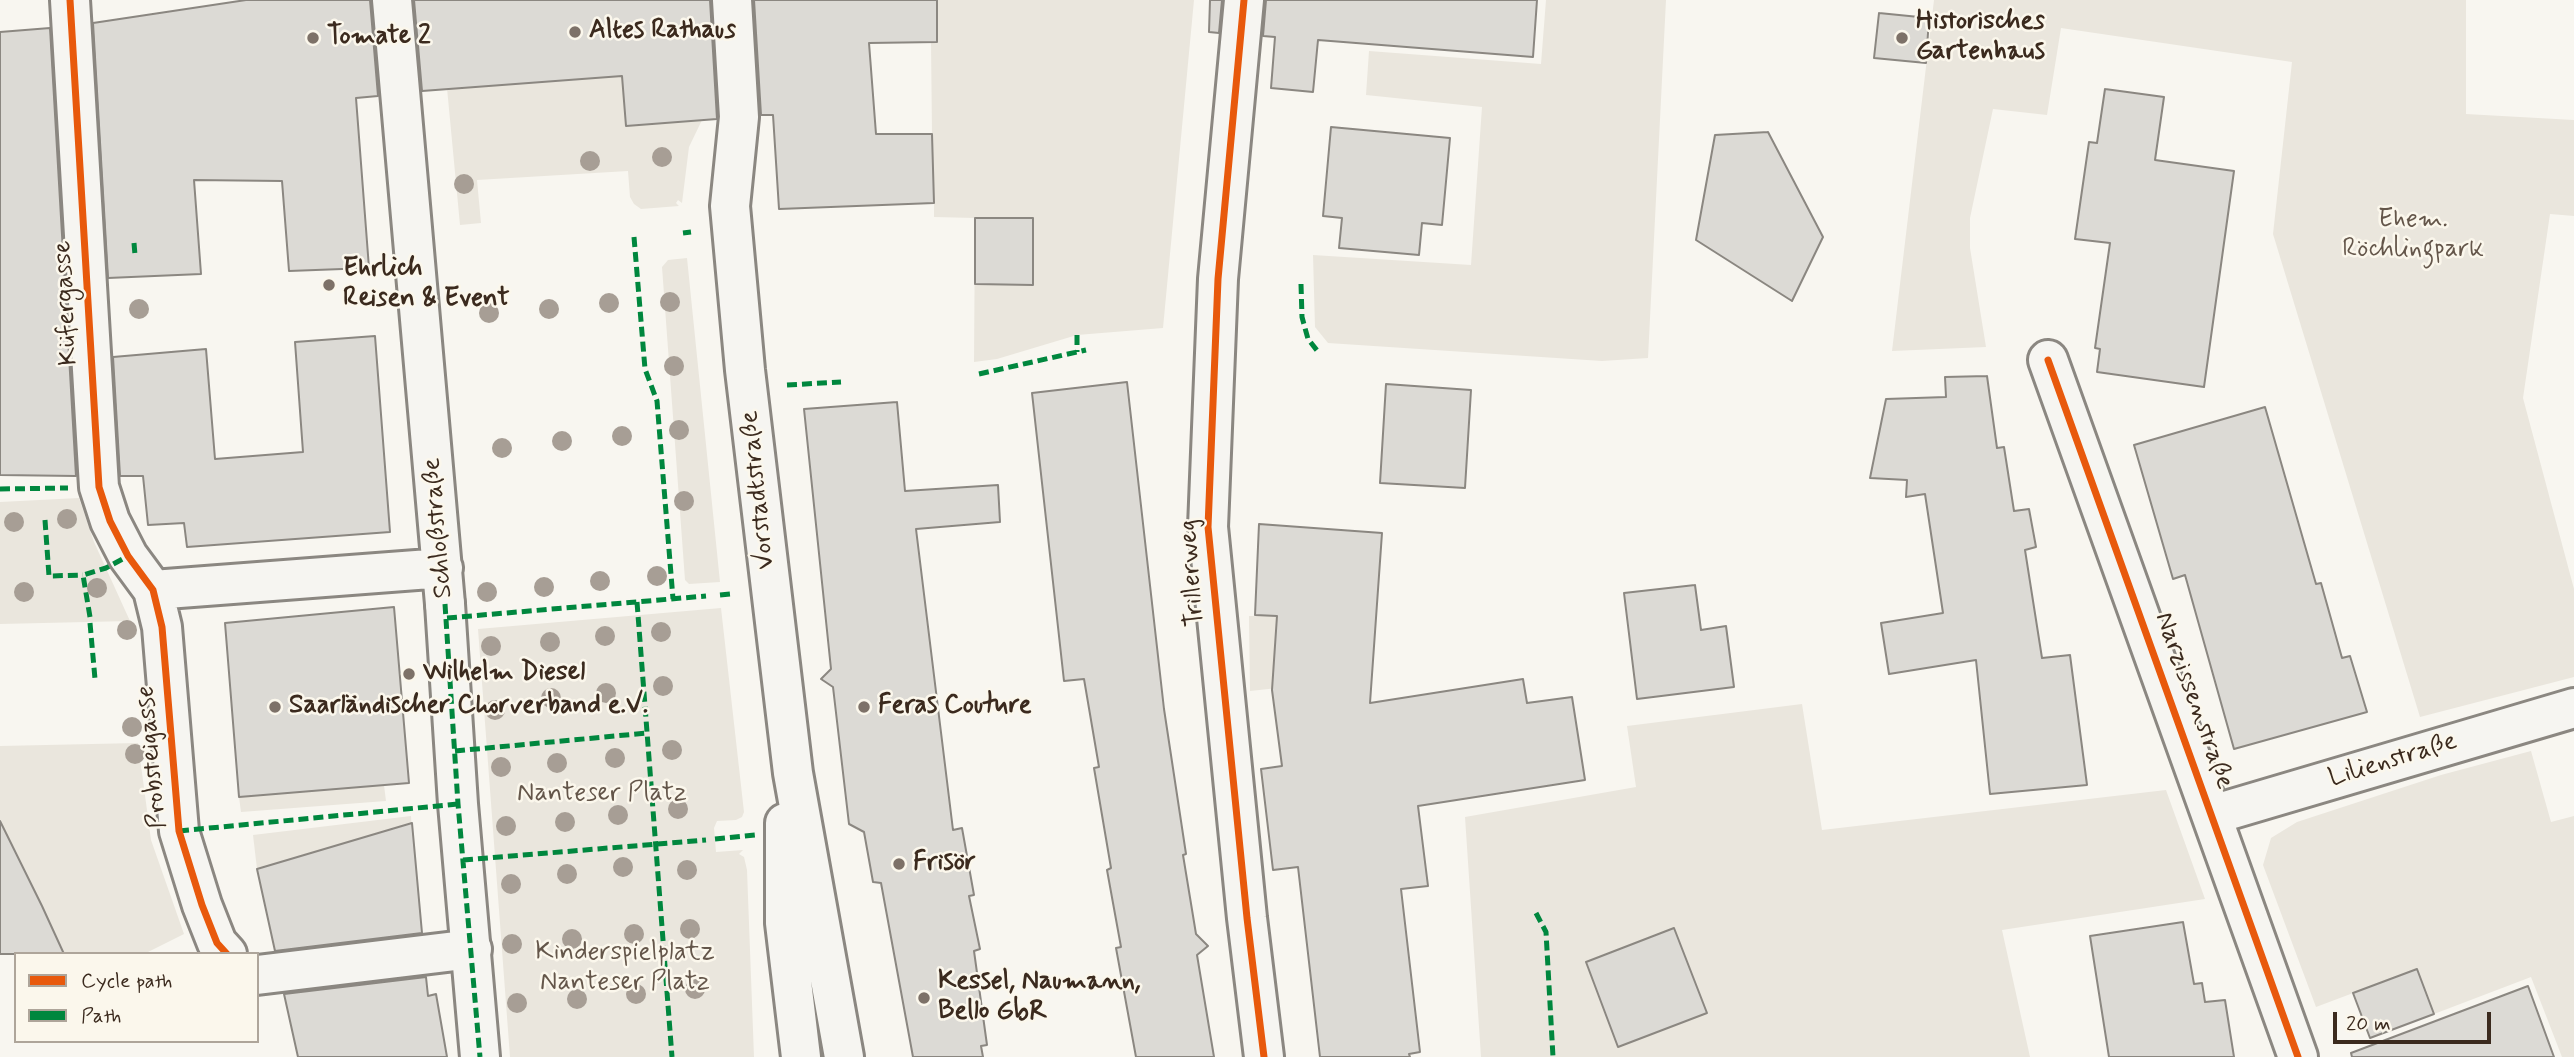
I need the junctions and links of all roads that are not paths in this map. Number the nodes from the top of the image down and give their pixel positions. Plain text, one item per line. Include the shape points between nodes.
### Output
1 (70, 0) edge
2 (391, 0) edge
3 (732, 0) edge
4 (1244, 0) edge
5 (2048, 360) dead end
6 (444, 586) junction
7 (153, 590) junction
8 (2574, 708) edge
9 (793, 773) junction
10 (2212, 815) junction
11 (472, 949) junction
12 (225, 952) edge
13 (259, 975) edge
14 (480, 1057) edge
15 (801, 1057) edge
16 (844, 1057) edge
17 (1264, 1057) edge
18 (2298, 1057) edge

1 - 7 street, Küfergasse via 99,486 128,556
2 - 6 street, Schloßstraße
3 - 9 street, Vorstadtstraße via 738,117 730,206
4 - 17 street, Trillerweg via 1217,291 1208,527
5 - 10 street, Narzissenstraße
6 - 7 street
6 - 11 street, Schloßstraße
7 - 12 street, Probsteigasse via 162,627 179,831 202,905
8 - 10 street, Lilienstraße
9 - 15 street, Vorstadtstraße via 783,838 785,923
9 - 16 street, Vorstadtstraße
10 - 18 street, Narzissenstraße
11 - 13 street
11 - 14 street, Schloßstraße

